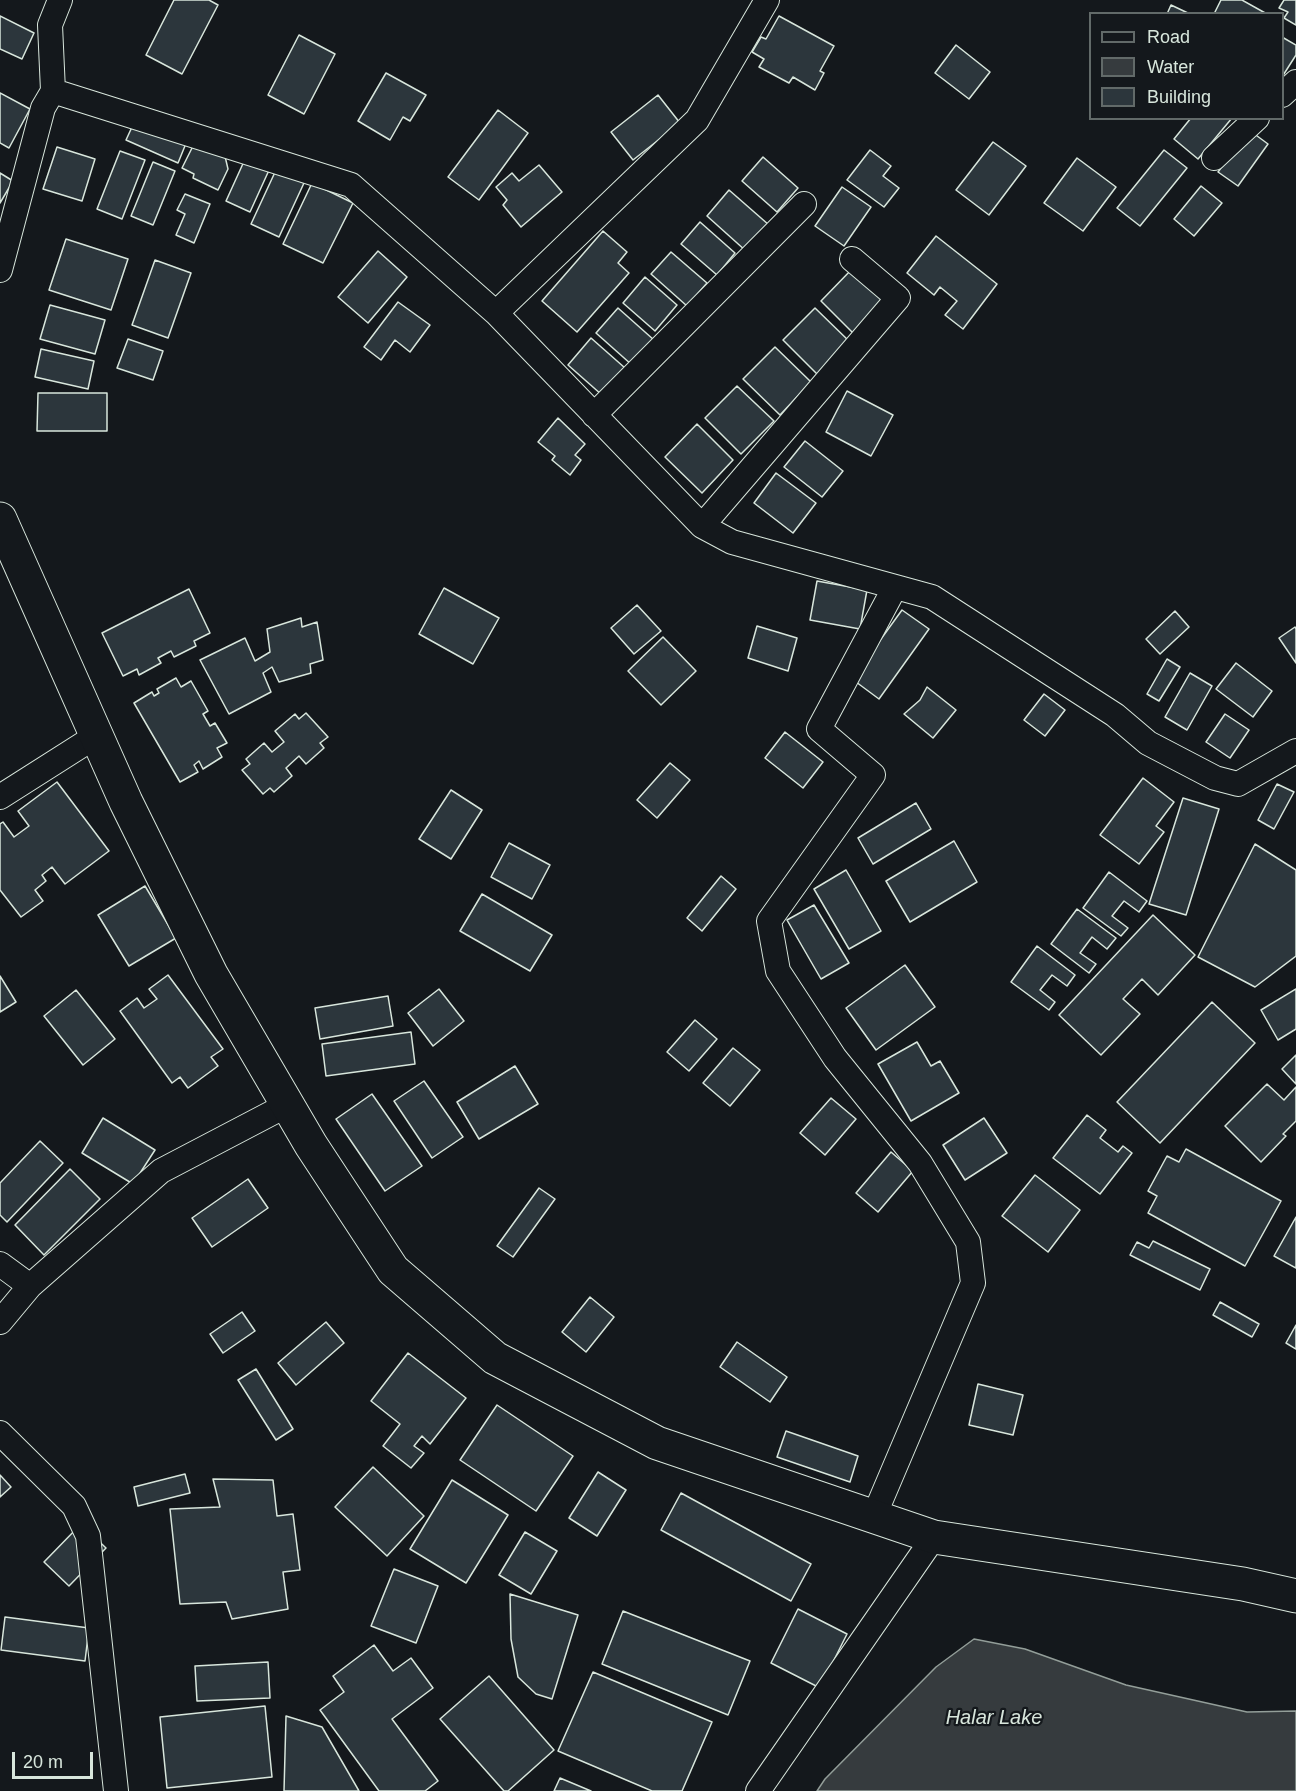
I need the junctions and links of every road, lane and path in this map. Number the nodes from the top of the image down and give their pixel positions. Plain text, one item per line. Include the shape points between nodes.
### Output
1 (60, 0) edge
2 (767, 0) edge
3 (1296, 82) edge
4 (53, 91) junction
5 (1284, 93) edge
6 (1255, 120) edge
7 (1214, 158) dead end
8 (804, 204) dead end
9 (852, 259) dead end
10 (0, 270) edge
11 (496, 313) junction
12 (594, 415) junction
13 (0, 519) edge
14 (702, 526) junction
15 (895, 587) junction
16 (96, 736) junction
17 (1296, 751) edge
18 (0, 797) edge
19 (287, 1104) junction
20 (0, 1264) edge
21 (30, 1286) junction
22 (0, 1322) edge
23 (0, 1432) edge
24 (874, 1516) junction
25 (934, 1537) junction
26 (1296, 1596) edge
27 (116, 1791) edge
28 (758, 1791) edge

1 - 4 street via 50,25
2 - 11 street via 697,120
3 - 5 street
4 - 10 street via 43,108
4 - 11 street via 351,184
6 - 7 street
8 - 12 street
9 - 14 street via 898,298
11 - 12 street
12 - 14 street
13 - 16 street
14 - 15 street via 732,542
15 - 17 street via 932,597 1115,715 1148,743 1215,778 1238,784
15 - 24 street via 819,729 873,775 769,921 778,971 835,1058 920,1163 968,1242 973,1282
16 - 18 street
16 - 19 street via 211,974
19 - 21 street via 161,1171
19 - 24 street via 393,1270 495,1358 657,1443
20 - 21 street
21 - 22 street
23 - 27 street via 74,1506 88,1536
24 - 25 street
25 - 26 street via 1243,1584
25 - 28 street

